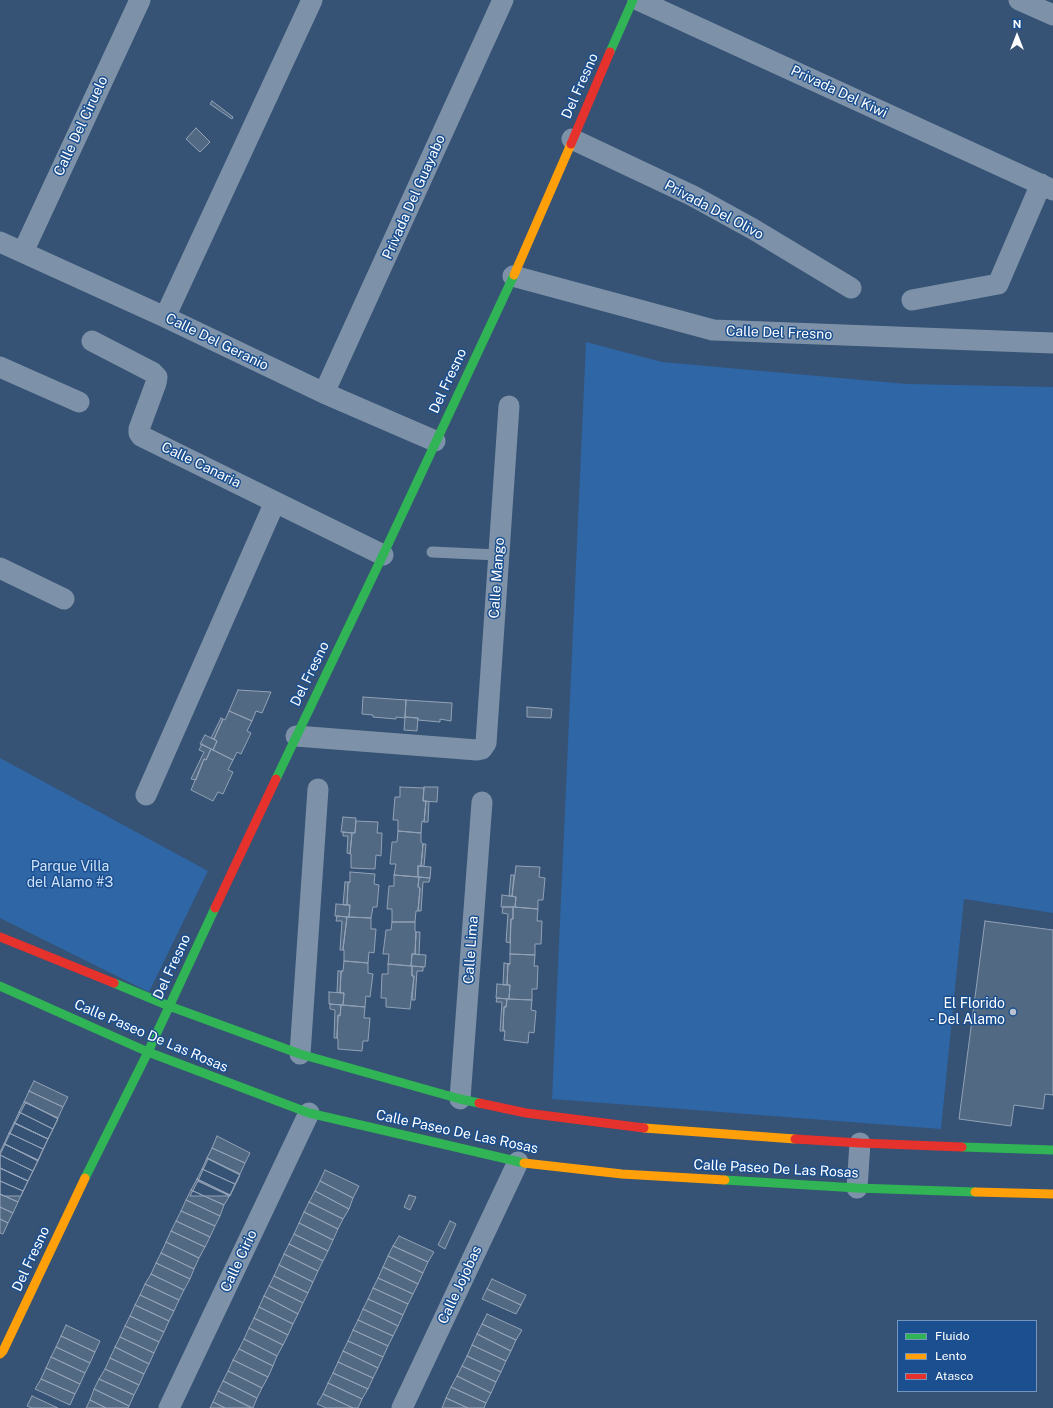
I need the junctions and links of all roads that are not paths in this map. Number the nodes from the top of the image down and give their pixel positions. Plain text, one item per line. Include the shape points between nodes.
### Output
1 (140, 0) edge
2 (312, 0) edge
3 (503, 0) edge
4 (633, 0) edge
5 (638, 0) edge
6 (1019, 0) edge
7 (1053, 15) edge
8 (572, 139) junction
9 (1047, 187) edge
10 (0, 242) edge
11 (23, 252) junction
12 (513, 276) junction
13 (851, 288) dead end
14 (912, 300) dead end
15 (166, 317) junction
16 (92, 341) dead end
17 (1053, 343) edge
18 (0, 367) edge
19 (324, 393) junction
20 (79, 402) dead end
21 (509, 406) dead end
22 (435, 441) junction
23 (275, 502) junction
24 (432, 552) dead end
25 (384, 555) junction
26 (498, 555) junction
27 (0, 568) edge
28 (64, 599) dead end
29 (296, 736) junction
30 (318, 789) dead end
31 (146, 795) dead end
32 (482, 802) dead end
33 (0, 937) edge
34 (0, 986) edge
35 (169, 1006) junction
36 (148, 1052) junction
37 (300, 1054) junction
38 (460, 1099) junction
39 (309, 1113) junction
40 (860, 1143) junction
41 (1053, 1150) edge
42 (518, 1162) junction
43 (857, 1188) junction
44 (1053, 1194) edge
45 (0, 1354) edge
46 (169, 1408) edge
47 (402, 1408) edge

1 - 11 street, Calle Del Ciruelo
2 - 15 street
3 - 19 street, Privada Del Guayabo
4 - 8 street, Del Fresno
5 - 9 street, Privada Del Kiwi
6 - 7 street
8 - 12 street, Del Fresno
8 - 13 street, Privada Del Olivo via 693,196
9 - 14 street, Privada Del Kiwi via 998,284
10 - 11 street, Calle Del Geranio
11 - 15 street, Calle Del Geranio
12 - 17 street, Calle Del Fresno via 713,330
12 - 22 street, Del Fresno
15 - 19 street, Calle Del Geranio
16 - 23 street, Calle Canaria via 157,377 139,429 142,436
18 - 20 street
19 - 22 street, Calle Del Geranio
21 - 26 street, Calle Mango
22 - 25 street, Del Fresno
23 - 25 street, Calle Canaria
23 - 31 street
24 - 26 lane
25 - 29 street, Del Fresno
26 - 29 street, Calle Mango via 486,743 482,749
27 - 28 street
29 - 35 street, Del Fresno
30 - 37 street
32 - 38 street, Calle Lima
33 - 35 street
34 - 36 street, Calle Paseo De Las Rosas
35 - 36 street, Del Fresno
35 - 37 street
36 - 39 street, Calle Paseo De Las Rosas
36 - 45 street, Del Fresno
37 - 38 street
38 - 40 street via 526,1113 627,1126
39 - 42 street, Calle Paseo De Las Rosas
39 - 46 street, Calle Cirio
40 - 41 street
40 - 43 street
42 - 43 street, Calle Paseo De Las Rosas via 622,1174
42 - 47 street, Calle Jojobas
43 - 44 street, Calle Paseo De Las Rosas

